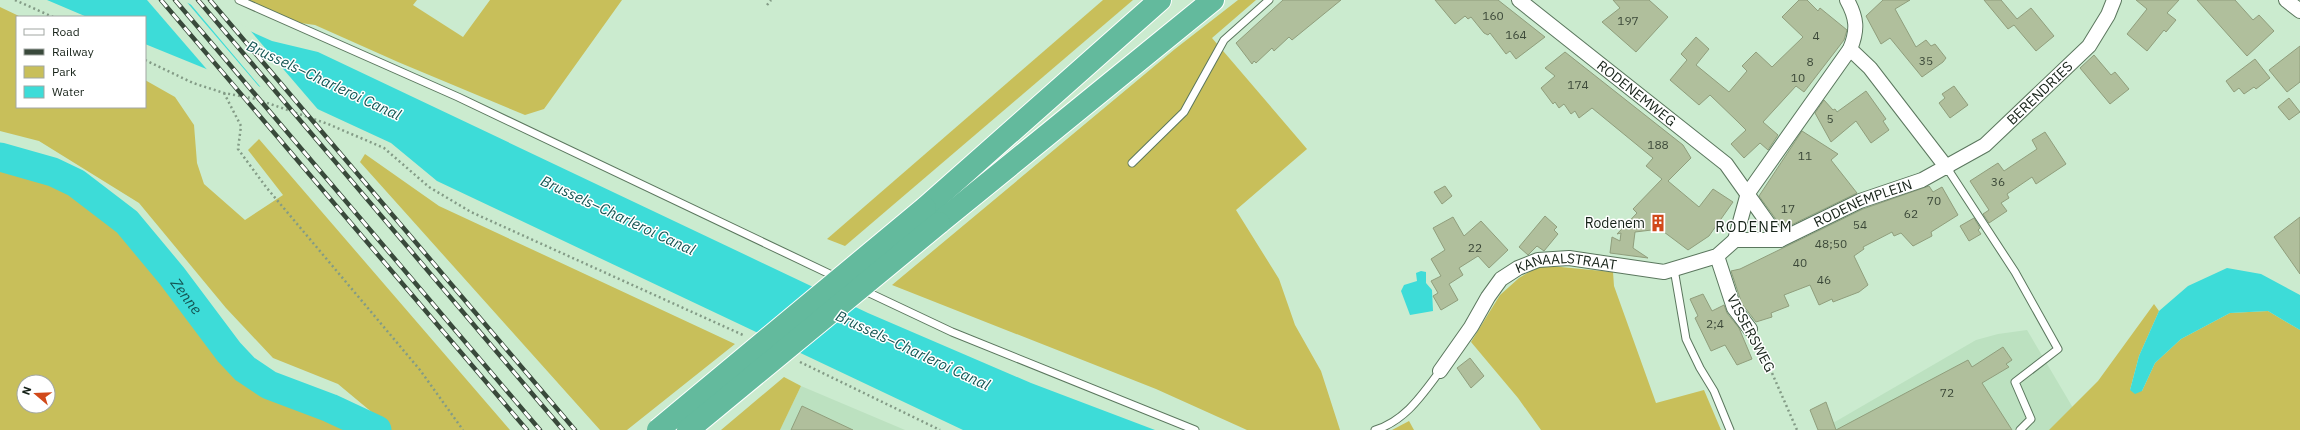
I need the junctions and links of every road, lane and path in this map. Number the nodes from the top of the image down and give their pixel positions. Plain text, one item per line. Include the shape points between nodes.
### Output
1 (15, 0) edge
2 (239, 0) edge
3 (771, 0) edge
4 (1160, 0) edge
5 (1213, 0) edge
6 (1269, 0) edge
7 (1519, 0) edge
8 (1847, 0) edge
9 (2114, 0) edge
10 (2286, 0) edge
11 (767, 5) dead end
12 (2300, 11) edge
13 (51, 16) edge
14 (1850, 49) junction
15 (146, 60) edge
16 (224, 93) junction
17 (1132, 163) dead end
18 (1947, 168) junction
19 (1748, 193) junction
20 (932, 215) junction
21 (1735, 240) junction
22 (1780, 240) junction
23 (1717, 256) junction
24 (1674, 269) junction
25 (846, 282) dead end
26 (853, 285) dead end
27 (1750, 329) joint
28 (749, 338) dead end
29 (799, 362) dead end
30 (1440, 371) joint
31 (463, 430) edge
32 (658, 430) edge
33 (688, 430) edge
34 (940, 430) edge
35 (1195, 430) edge
36 (1375, 430) edge
37 (1730, 430) edge
38 (1797, 430) edge
39 (2020, 430) edge

1 - 13 path
2 - 25 lane via 458,97
3 - 11 path
4 - 20 highway
5 - 20 highway
6 - 17 lane via 1224,40 1184,112
7 - 19 street, RODENEMWEG via 1726,164
8 - 14 street via 1856,21 1855,36
9 - 18 street, BERENDRIES via 2108,16 2089,46 1985,145
10 - 12 street
14 - 18 street via 1870,68
14 - 19 street
15 - 16 path via 193,83
16 - 28 path via 256,99 328,124 384,148 429,187 471,212
16 - 31 path via 241,126 238,149 266,187 420,370
18 - 22 street, RODENEMPLEIN via 1922,180 1860,201
18 - 39 lane via 2015,272 2058,349 2015,382 2031,419
19 - 21 street
19 - 22 street
20 - 32 highway, bridge
20 - 33 highway, bridge
21 - 22 street, RODENEMPLEIN
21 - 23 street, KANAALSTRAAT
23 - 24 street, KANAALSTRAAT
23 - 27 street, VISSERSWEG via 1734,308
24 - 30 street, KANAALSTRAAT via 1664,272 1569,258 1538,260 1518,268 1501,279 1471,328
24 - 37 lane via 1686,339 1714,391
26 - 35 lane via 952,332
27 - 38 path, VISSERSWEG via 1763,349
29 - 34 path
30 - 36 lane via 1411,410

